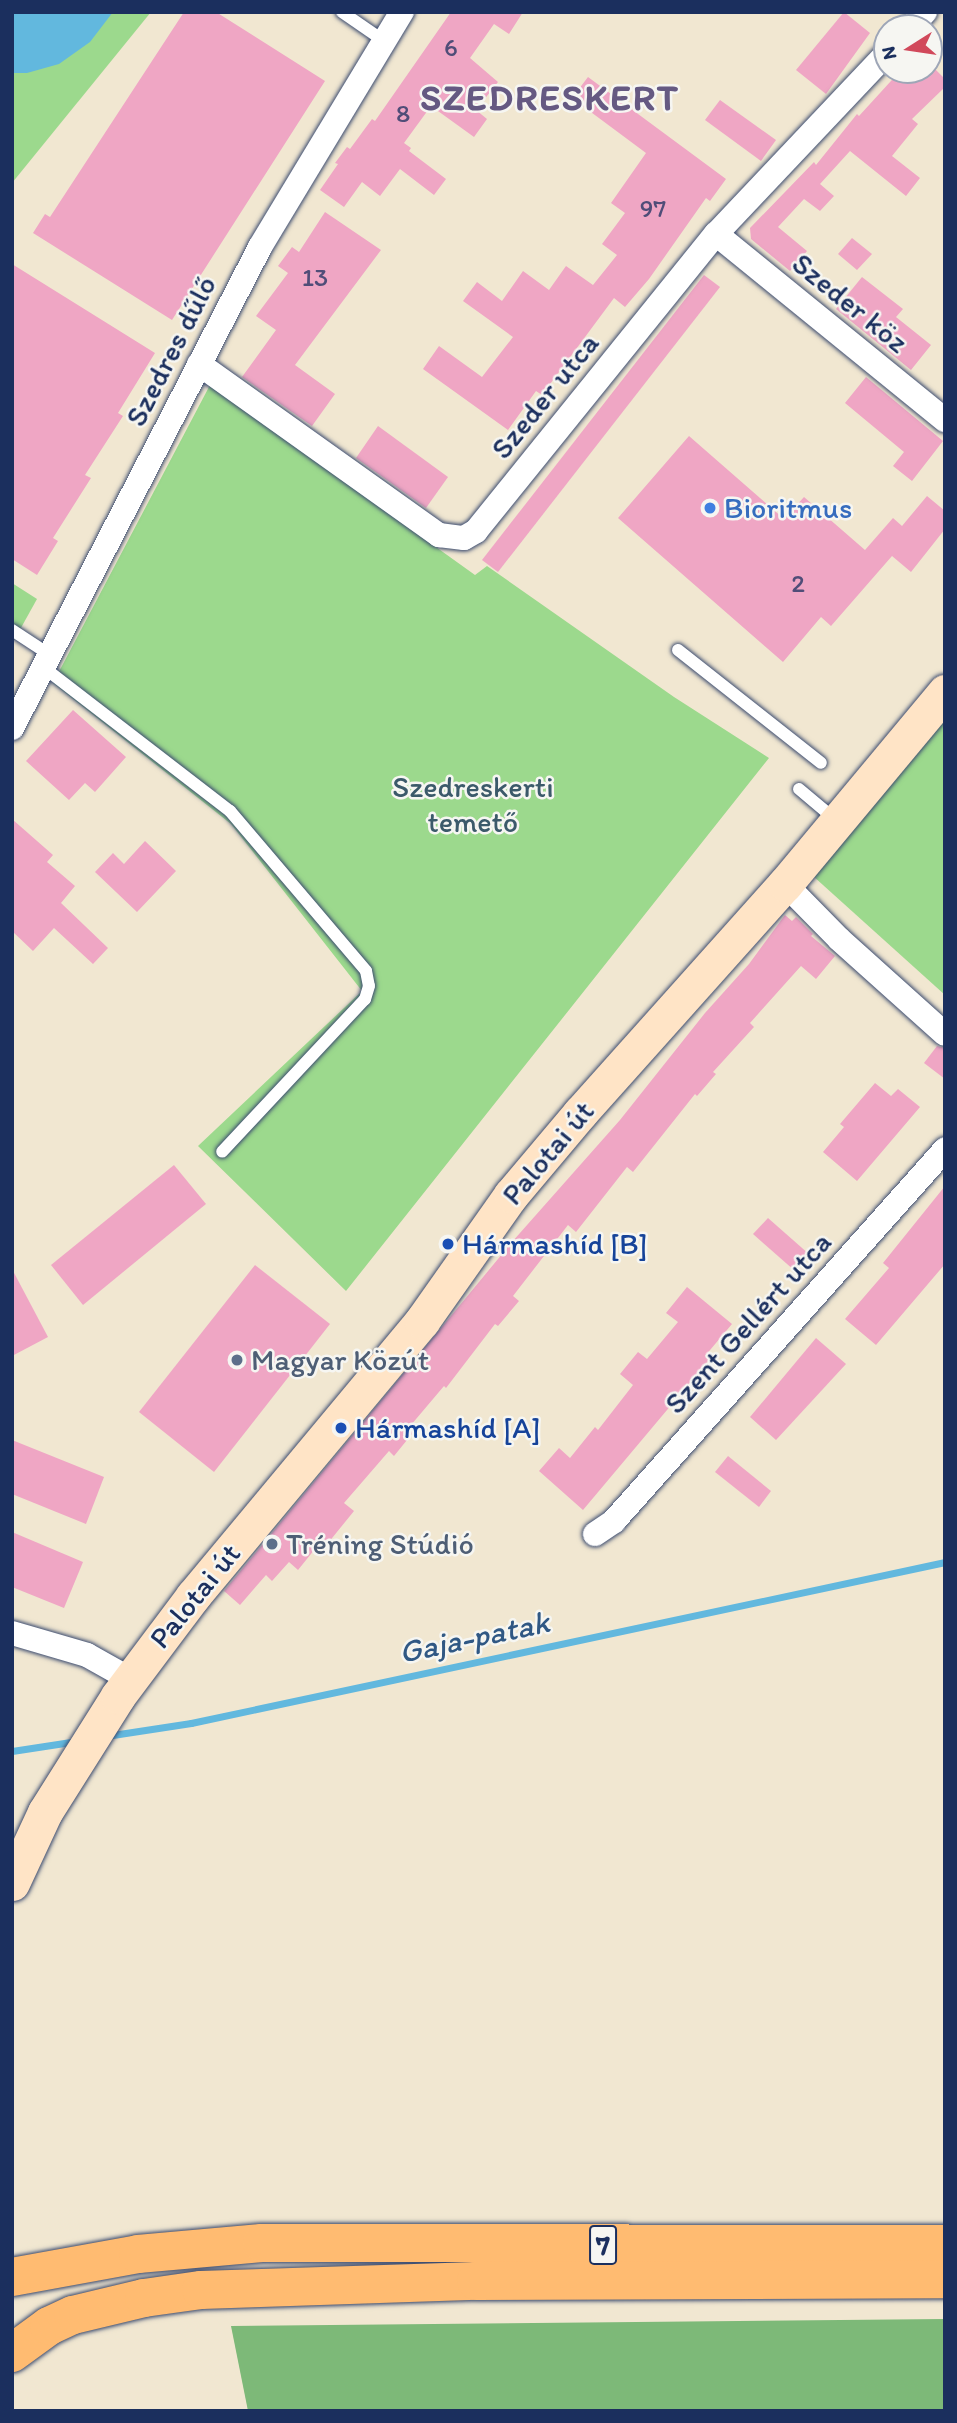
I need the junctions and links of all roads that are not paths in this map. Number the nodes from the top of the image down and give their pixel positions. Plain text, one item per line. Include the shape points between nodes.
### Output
1 (342, 12) edge
2 (402, 12) edge
3 (384, 41) junction
4 (873, 68) edge
5 (716, 234) junction
6 (199, 364) junction
7 (945, 420) edge
8 (12, 630) edge
9 (678, 650) dead end
10 (47, 661) junction
11 (945, 692) edge
12 (12, 728) edge
13 (821, 763) dead end
14 (799, 789) dead end
15 (837, 821) junction
16 (785, 884) junction
17 (945, 1034) edge
18 (945, 1149) edge
19 (222, 1152) dead end
20 (595, 1534) dead end
21 (12, 1633) edge
22 (124, 1687) junction
23 (12, 1883) edge
24 (945, 2244) edge
25 (12, 2277) edge
26 (945, 2279) edge
27 (12, 2353) edge

1 - 3 lane
2 - 3 street, Szedres dűlő
3 - 6 street, Szedres dűlő via 260,247
4 - 5 street, Szeder utca
5 - 6 street, Szeder utca via 476,531 464,538 439,535
5 - 7 street, Szeder köz
6 - 10 street, Szedres dűlő
8 - 10 lane
9 - 13 lane
10 - 12 street, Szedres dűlő
10 - 19 lane via 230,811 366,971 369,986 365,999
11 - 15 main road, Palotai út
14 - 15 lane
15 - 16 main road, Palotai út
16 - 17 street
16 - 22 main road, Palotai út via 511,1195 422,1321 193,1596
18 - 20 street, Szent Gellért utca via 614,1521
21 - 22 street via 87,1655
22 - 23 main road, Palotai út via 55,1796
24 - 25 main road, 7 via 330,2242 204,2246
26 - 27 main road, 7 via 476,2281 213,2290 144,2298 73,2315

